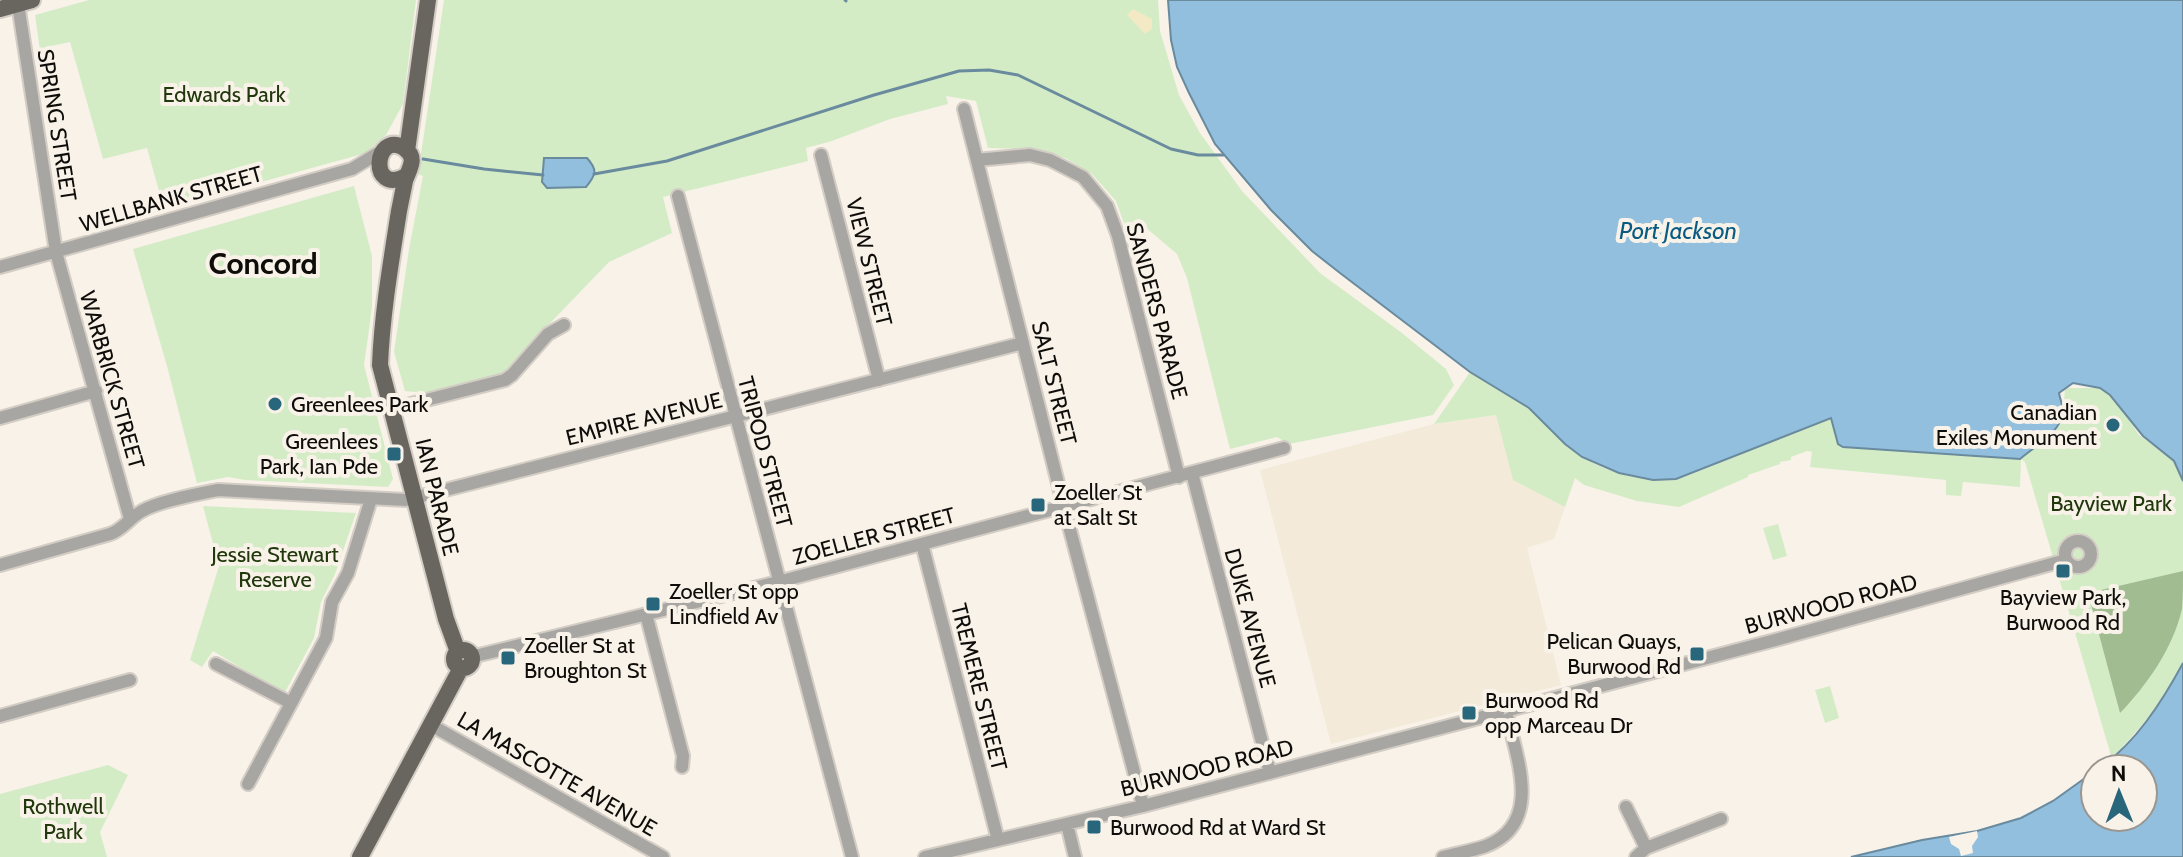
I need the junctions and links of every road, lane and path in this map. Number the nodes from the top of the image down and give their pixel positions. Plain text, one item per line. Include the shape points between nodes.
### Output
1 (428, 0) edge
2 (25, 2) edge
3 (0, 9) edge
4 (964, 109) dead end
5 (411, 118) junction
6 (388, 148) junction
7 (407, 151) junction
8 (821, 155) dead end
9 (977, 160) junction
10 (352, 169) junction
11 (393, 176) junction
12 (678, 196) dead end
13 (56, 252) junction
14 (0, 267) edge
15 (564, 325) dead end
16 (1023, 343) junction
17 (879, 380) junction
18 (96, 391) junction
19 (391, 409) junction
20 (734, 417) junction
21 (0, 418) edge
22 (1284, 448) dead end
23 (1185, 475) junction
24 (415, 498) junction
25 (371, 499) junction
26 (1064, 507) junction
27 (130, 519) junction
28 (922, 544) junction
29 (2066, 560) dead end
30 (0, 565) edge
31 (778, 582) junction
32 (646, 614) junction
33 (464, 659) junction
34 (216, 664) dead end
35 (130, 680) dead end
36 (291, 703) junction
37 (1506, 714) junction
38 (0, 716) edge
39 (431, 725) junction
40 (682, 767) dead end
41 (1270, 773) junction
42 (248, 784) dead end
43 (1143, 806) junction
44 (1626, 807) dead end
45 (1721, 819) dead end
46 (1067, 824) junction
47 (998, 840) junction
48 (1646, 848) junction
49 (360, 857) edge
50 (663, 857) edge
51 (852, 857) edge
52 (925, 857) edge
53 (1075, 857) edge
54 (1443, 857) edge
55 (1636, 857) edge

1 - 5 main road
2 - 3 main road
2 - 13 street, SPRING STREET
4 - 9 street, SALT STREET
5 - 6 main road
5 - 7 main road
6 - 7 main road
6 - 10 street, WELLBANK STREET
6 - 11 main road via 379,158 379,168
7 - 11 main road via 412,167
8 - 17 street, VIEW STREET
9 - 16 street, SALT STREET
9 - 23 street, SANDERS PARADE via 1030,155 1050,160 1083,177 1107,206
10 - 11 street, WELLBANK STREET
10 - 13 street, WELLBANK STREET
11 - 19 main road, IAN PARADE via 400,208 380,352
12 - 20 street, TRIPOD STREET
13 - 14 street, WELLBANK STREET
13 - 18 street, WARBRICK STREET
15 - 19 street via 548,334 505,380
16 - 17 street, EMPIRE AVENUE
16 - 26 street, SALT STREET
17 - 20 street, EMPIRE AVENUE
18 - 21 street
18 - 27 street, WARBRICK STREET
19 - 24 main road, IAN PARADE
20 - 24 street, EMPIRE AVENUE
20 - 31 street, TRIPOD STREET
22 - 23 street, ZOELLER STREET
23 - 26 street, ZOELLER STREET
23 - 41 street, DUKE AVENUE
24 - 25 street, EMPIRE AVENUE
24 - 33 main road, IAN PARADE via 446,619
25 - 27 street, EMPIRE AVENUE via 218,490 144,510
25 - 36 street via 348,573 332,602 326,638
26 - 28 street, ZOELLER STREET
26 - 43 street, SALT STREET
27 - 30 street, EMPIRE AVENUE via 110,534
28 - 31 street, ZOELLER STREET
28 - 47 street, TREMERE STREET
29 - 37 street, BURWOOD ROAD
31 - 32 street, ZOELLER STREET
31 - 51 street, TRIPOD STREET
32 - 33 street, ZOELLER STREET
32 - 40 street
33 - 39 main road
34 - 36 street
35 - 38 street
36 - 42 street
37 - 41 street, BURWOOD ROAD
37 - 54 street via 1523,788 1519,815 1488,845
39 - 49 main road
39 - 50 street, LA MASCOTTE AVENUE
41 - 43 street, BURWOOD ROAD
43 - 46 street, BURWOOD ROAD
44 - 48 street
45 - 48 street
46 - 47 street, BURWOOD ROAD
46 - 53 street
47 - 52 street, BURWOOD ROAD
48 - 55 street

